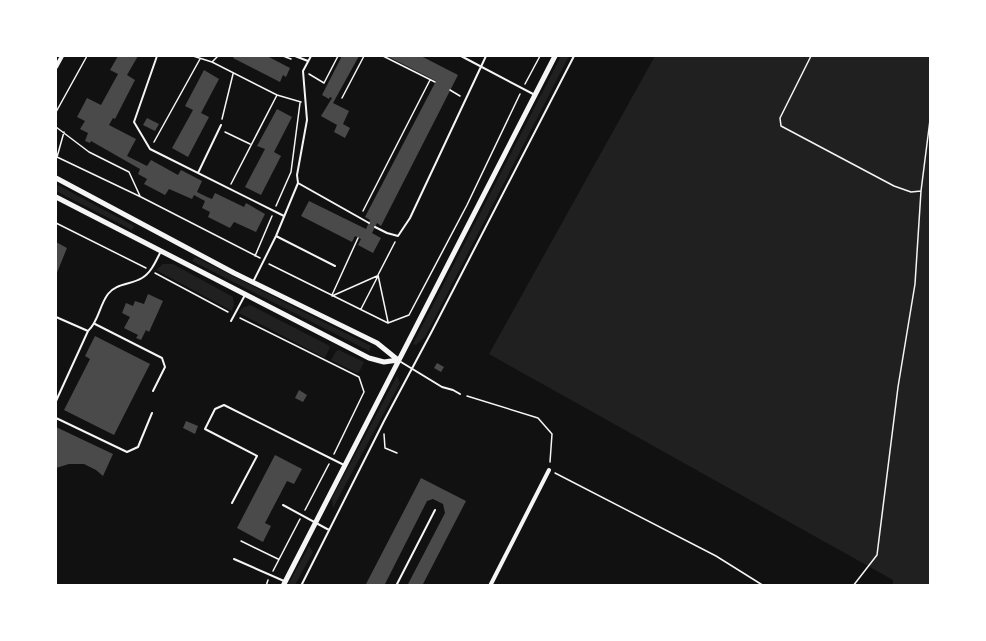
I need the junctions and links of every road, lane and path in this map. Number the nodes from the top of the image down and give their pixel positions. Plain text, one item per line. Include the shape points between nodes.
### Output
1 (62, 56) edge
2 (87, 56) edge
3 (157, 56) edge
4 (193, 56) edge
5 (218, 56) edge
6 (295, 56) edge
7 (311, 56) edge
8 (338, 56) edge
9 (364, 56) edge
10 (383, 56) edge
11 (461, 56) edge
12 (486, 56) edge
13 (540, 56) edge
14 (555, 56) edge
15 (574, 56) edge
16 (812, 56) edge
17 (200, 59) junction
18 (308, 61) junction
19 (212, 62) junction
20 (481, 65) junction
21 (56, 67) edge
22 (303, 71) junction
23 (233, 73) junction
24 (430, 80) junction
25 (435, 82) dead end
26 (523, 88) junction
27 (450, 90) dead end
28 (299, 93) dead end
29 (277, 95) junction
30 (535, 95) junction
31 (342, 98) dead end
32 (466, 99) junction
33 (301, 102) junction
34 (56, 112) edge
35 (930, 120) edge
36 (221, 125) joint
37 (56, 127) edge
38 (219, 129) junction
39 (64, 132) junction
40 (154, 141) dead end
41 (250, 144) junction
42 (198, 173) junction
43 (56, 178) edge
44 (233, 178) dead end
45 (298, 183) junction
46 (921, 190) junction
47 (56, 197) edge
48 (141, 197) junction
49 (274, 210) junction
50 (284, 216) junction
51 (360, 218) junction
52 (56, 223) edge
53 (369, 223) dead end
54 (375, 227) dead end
55 (276, 236) junction
56 (398, 236) junction
57 (358, 238) dead end
58 (161, 251) junction
59 (255, 256) junction
60 (264, 261) junction
61 (335, 266) dead end
62 (150, 271) junction
63 (378, 275) junction
64 (253, 282) junction
65 (245, 296) junction
66 (332, 296) junction
67 (361, 310) junction
68 (234, 315) junction
69 (56, 317) edge
70 (231, 321) dead end
71 (388, 323) junction
72 (95, 324) junction
73 (88, 331) junction
74 (398, 360) junction
75 (411, 368) junction
76 (153, 391) dead end
77 (460, 394) joint
78 (56, 401) edge
79 (152, 412) dead end
80 (56, 418) edge
81 (385, 448) dead end
82 (397, 453) dead end
83 (332, 459) junction
84 (344, 465) junction
85 (549, 470) junction
86 (231, 503) dead end
87 (283, 505) dead end
88 (435, 510) dead end
89 (302, 516) junction
90 (315, 523) junction
91 (329, 530) junction
92 (241, 541) dead end
93 (234, 559) dead end
94 (279, 560) junction
95 (271, 575) junction
96 (492, 583) edge
97 (284, 584) edge
98 (266, 585) edge
99 (301, 585) edge
100 (396, 585) edge
101 (500, 585) edge
102 (764, 585) edge
103 (853, 585) edge

1 - 21 street
2 - 34 path
3 - 42 lane via 134,122 150,149
4 - 17 path
5 - 19 path
6 - 18 lane
7 - 18 lane
8 - 22 path via 324,82
9 - 31 path
10 - 24 path
11 - 20 lane
12 - 20 lane
13 - 26 path
14 - 30 main road
15 - 75 lane
16 - 46 path via 780,118 781,126 894,186 911,192
17 - 19 path
17 - 40 path
18 - 22 lane
19 - 23 path
20 - 26 lane
20 - 32 lane
22 - 45 lane via 307,120
23 - 29 path
23 - 36 path
24 - 25 path
24 - 51 path
26 - 30 lane
26 - 71 path via 468,205 409,315
27 - 32 path
28 - 33 path
29 - 33 path
29 - 41 path
30 - 74 main road
32 - 56 lane
33 - 49 path via 291,172
35 - 46 path
36 - 38 lane
37 - 39 path
38 - 41 path
38 - 42 lane
39 - 48 path via 89,152 129,172
39 - 48 path via 57,157
41 - 44 path
42 - 49 lane
43 - 64 main road
45 - 50 lane
45 - 51 lane
46 - 103 path via 915,284 877,555
47 - 58 main road
48 - 59 path
49 - 50 lane
49 - 59 path
50 - 55 lane
51 - 53 lane
52 - 62 path
54 - 56 lane
55 - 60 lane
55 - 61 lane
56 - 63 path
57 - 66 path
58 - 62 lane
58 - 65 main road
59 - 60 path
60 - 64 lane
60 - 66 path
62 - 68 path
62 - 72 lane via 107,294
63 - 66 path
63 - 67 path
63 - 71 path
64 - 74 main road via 377,343
65 - 68 lane
65 - 74 main road via 369,358
66 - 67 path
67 - 71 path
68 - 70 lane
68 - 83 path via 359,377 364,392
69 - 73 lane
72 - 73 lane
72 - 76 lane via 162,358 165,367
73 - 78 lane
74 - 75 lane
74 - 84 main road
75 - 77 lane
75 - 91 lane
77 - 85 path via 538,418 552,434
79 - 80 lane via 138,447 127,452
81 - 82 path
83 - 84 lane
83 - 86 lane via 224,405 215,409 205,429 257,456
83 - 89 path
84 - 90 main road
85 - 96 street
85 - 102 path
87 - 89 lane
88 - 100 lane
89 - 90 lane
89 - 94 path
90 - 91 lane
90 - 97 main road
91 - 99 lane
92 - 94 path
93 - 95 lane
94 - 95 path
95 - 97 lane
95 - 98 path
96 - 101 street

